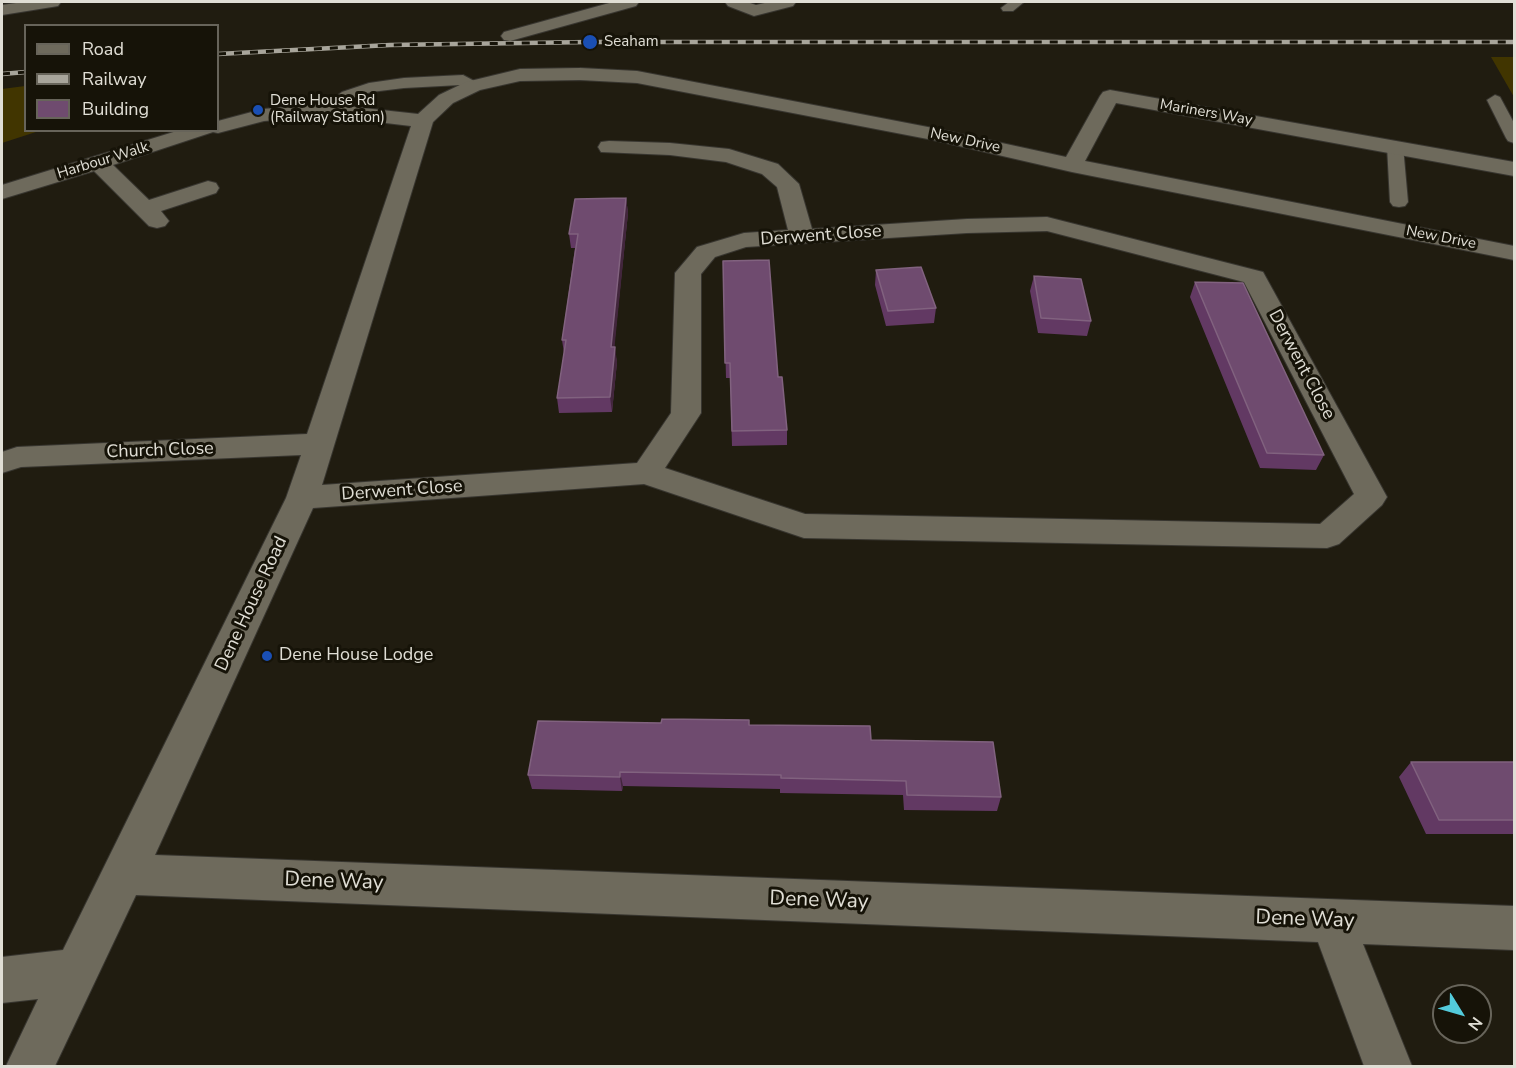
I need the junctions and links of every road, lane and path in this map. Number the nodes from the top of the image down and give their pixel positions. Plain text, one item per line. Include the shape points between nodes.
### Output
1 (52, 2) edge
2 (630, 2) edge
3 (734, 2) edge
4 (787, 2) edge
5 (2, 10) edge
6 (510, 36) dead end
7 (473, 86) junction
8 (1496, 100) dead end
9 (327, 110) junction
10 (423, 121) junction
11 (219, 127) edge
12 (197, 132) edge
13 (1385, 138) junction
14 (1515, 138) edge
15 (609, 147) dead end
16 (97, 162) junction
17 (1072, 165) junction
18 (1515, 169) edge
19 (208, 188) dead end
20 (2, 192) edge
21 (1399, 202) dead end
22 (802, 237) junction
23 (1515, 253) edge
24 (319, 444) junction
25 (2, 463) edge
26 (646, 473) junction
27 (302, 498) junction
28 (124, 874) junction
29 (1332, 921) junction
30 (1515, 928) edge
31 (77, 972) junction
32 (2, 980) edge
33 (30, 1066) edge
34 (1388, 1066) edge

1 - 5 street
2 - 6 street
3 - 4 street via 754,11
7 - 9 lane via 463,80 404,83 347,95
7 - 10 street, New Drive via 447,99
7 - 17 street, New Drive via 520,75 637,77
8 - 14 lane
9 - 10 street
9 - 11 street via 263,115
10 - 24 street, Dene House Road
12 - 16 street, Harbour Walk
13 - 17 street, Mariners Way via 1110,96
13 - 18 street, Mariners Way
13 - 21 lane
15 - 22 street via 729,156 770,169 788,184
16 - 19 street via 151,215
16 - 20 street, Harbour Walk
17 - 23 street, New Drive
22 - 26 street, Derwent Close via 744,240 715,249 706,252 688,273 686,413
22 - 26 street, Derwent Close via 1047,224 1254,277 1371,497 1327,536 804,526
24 - 25 street, Church Close via 17,457
24 - 27 street, Dene House Road
26 - 27 street, Derwent Close
27 - 28 street, Dene House Road
28 - 29 street, Dene Way
28 - 31 street, Dene House Road
29 - 30 street, Dene Way
29 - 34 street
31 - 32 street
31 - 33 street, Dene House Road

